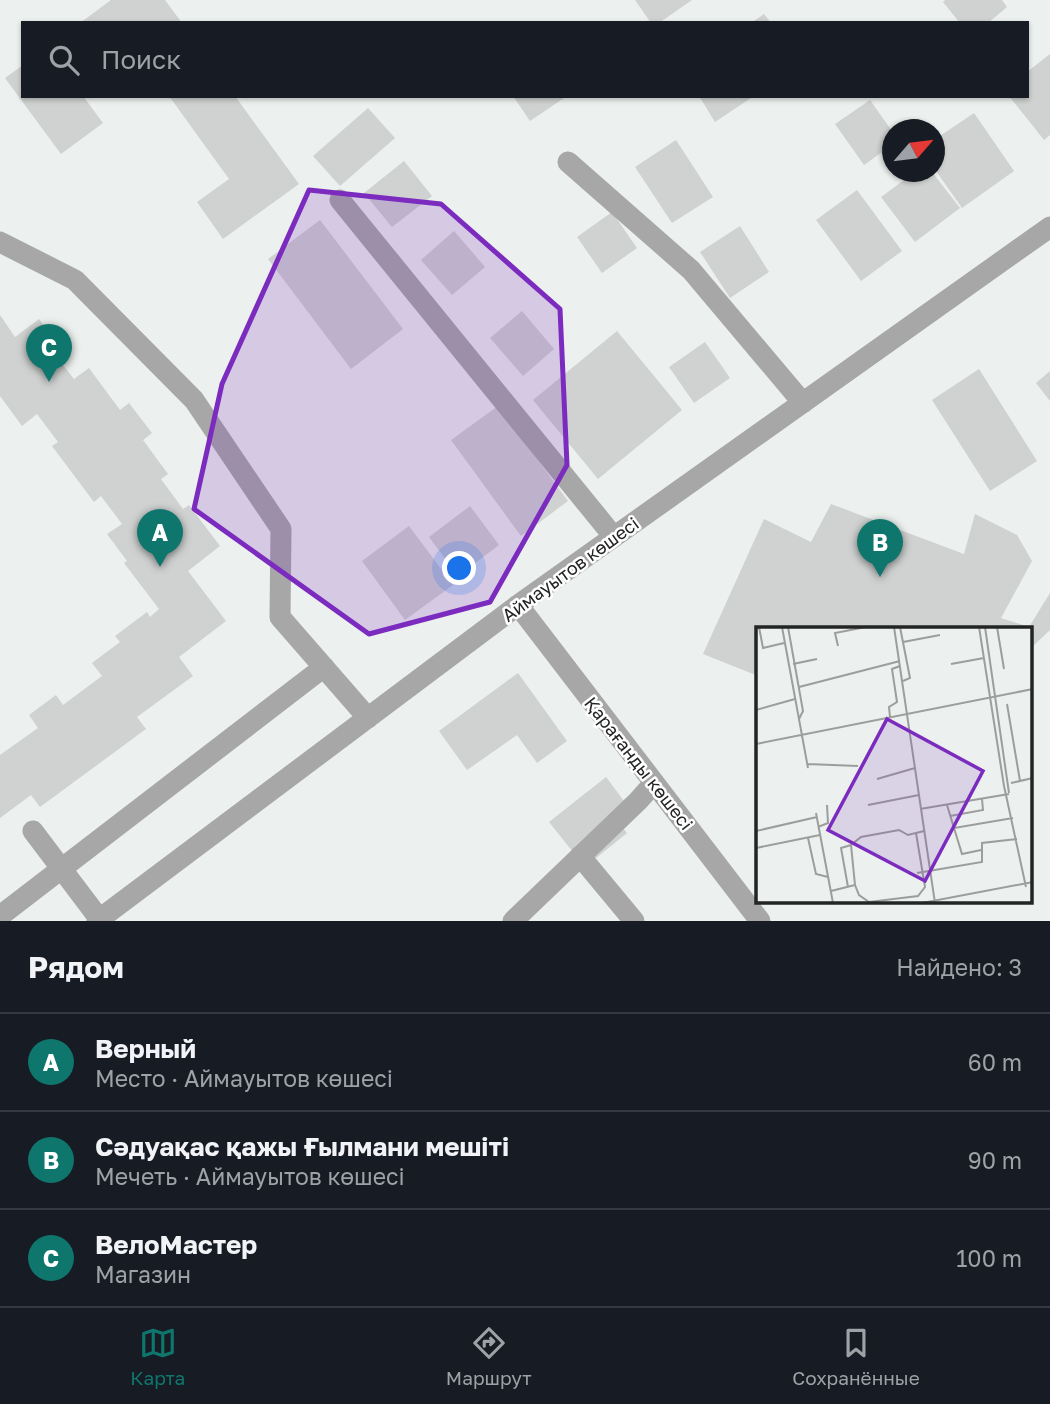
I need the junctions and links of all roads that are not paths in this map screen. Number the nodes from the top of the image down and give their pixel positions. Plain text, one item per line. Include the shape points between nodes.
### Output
1 (568, 162) dead end
2 (340, 200) dead end
3 (1050, 227) edge
4 (0, 243) edge
5 (803, 403) junction
6 (614, 537) junction
7 (518, 606) junction
8 (324, 667) junction
9 (368, 718) junction
10 (654, 783) junction
11 (33, 831) dead end
12 (580, 856) junction
13 (60, 869) junction
14 (0, 916) edge
15 (99, 920) edge
16 (513, 921) edge
17 (634, 921) edge
18 (760, 921) edge

1 - 5 street via 691,270
2 - 6 street
3 - 5 street, Аймауытов көшесі
4 - 8 street via 75,280 194,400 281,529 280,617
5 - 6 street, Аймауытов көшесі
6 - 7 street, Аймауытов көшесі
7 - 9 street, Аймауытов көшесі
7 - 10 street, Қарағанды көшесі
8 - 9 street
8 - 13 street
9 - 15 street, Аймауытов көшесі
10 - 12 street
10 - 18 street, Қарағанды көшесі
11 - 13 street
12 - 16 street
12 - 17 street
13 - 14 street
13 - 15 street

